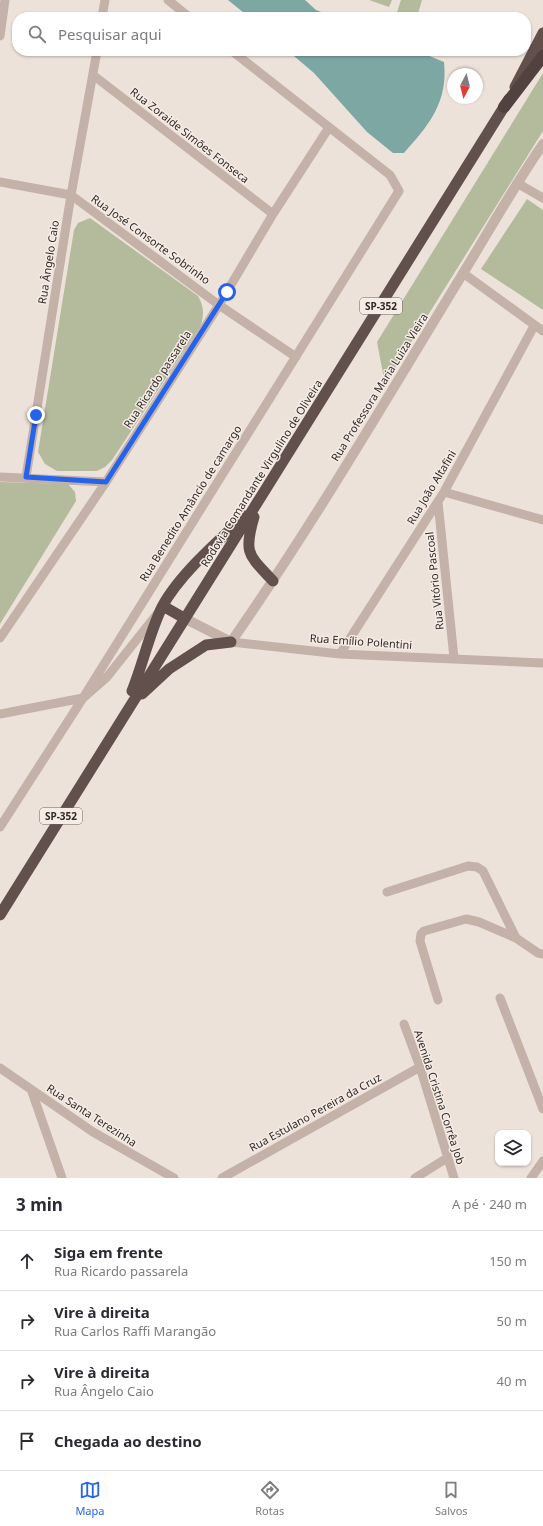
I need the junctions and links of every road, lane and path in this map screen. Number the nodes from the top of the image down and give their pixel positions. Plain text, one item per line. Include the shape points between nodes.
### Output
1 (6, 0) edge
2 (105, 0) edge
3 (168, 0) edge
4 (103, 12) edge
5 (184, 12) edge
6 (543, 33) edge
7 (0, 36) edge
8 (543, 44) edge
9 (96, 56) edge
10 (238, 56) edge
11 (531, 56) edge
12 (531, 56) edge
13 (543, 56) edge
14 (93, 76) junction
15 (504, 107) junction
16 (328, 129) junction
17 (543, 144) edge
18 (0, 182) edge
19 (517, 183) junction
20 (71, 195) junction
21 (543, 198) edge
22 (273, 214) junction
23 (463, 273) junction
24 (219, 304) junction
25 (534, 326) junction
26 (543, 331) edge
27 (296, 357) junction
28 (0, 477) edge
29 (26, 477) junction
30 (106, 482) junction
31 (444, 492) junction
32 (438, 502) junction
33 (257, 505) junction
34 (543, 520) edge
35 (274, 581) junction
36 (163, 606) junction
37 (184, 618) junction
38 (0, 638) edge
39 (231, 642) junction
40 (340, 654) junction
41 (454, 658) junction
42 (543, 663) edge
43 (83, 698) junction
44 (0, 714) edge
45 (122, 716) junction
46 (0, 827) edge
47 (387, 892) dead end
48 (0, 915) edge
49 (516, 938) junction
50 (541, 954) edge
51 (500, 998) dead end
52 (438, 1000) dead end
53 (404, 1024) dead end
54 (420, 1067) junction
55 (0, 1068) edge
56 (31, 1089) junction
57 (543, 1109) edge
58 (447, 1158) junction
59 (543, 1161) edge
60 (154, 1168) junction
61 (62, 1178) edge
62 (158, 1178) edge
63 (174, 1178) edge
64 (222, 1178) edge
65 (414, 1178) edge
66 (454, 1178) edge
67 (531, 1178) edge

1 - 7 street
2 - 4 street
3 - 5 street
6 - 11 highway
8 - 15 highway, Rodovia Comandante Virgulino de Oliveira
9 - 14 street, Rua Ângelo Caio
10 - 16 street
12 - 15 highway
13 - 15 highway
14 - 20 street, Rua Ângelo Caio
14 - 22 street, Rua Zoraide Simões Fonseca
15 - 33 highway, Rodovia Comandante Virgulino de Oliveira / SP-352
16 - 22 street, Rua Ricardo passarela
16 - 27 street, Rua Benedito Amâncio de camargo via 390,175 399,191
17 - 19 street, Rua Professora Maria Luiza Vieira
18 - 20 street, Rua José Consorte Sobrinho
19 - 21 street
19 - 23 street, Rua Professora Maria Luiza Vieira
20 - 24 street, Rua José Consorte Sobrinho
20 - 29 street, Rua Ângelo Caio
22 - 24 street, Rua Ricardo passarela
23 - 25 street
23 - 35 street, Rua Professora Maria Luiza Vieira
24 - 27 street, Rua José Consorte Sobrinho
24 - 30 street, Rua Ricardo passarela
25 - 26 street
25 - 31 street, Rua João Altafini
27 - 43 street, Rua Benedito Amâncio de camargo
28 - 29 street
29 - 30 street
30 - 38 street, Rua Ricardo passarela
31 - 32 street, Rua João Altafini
31 - 34 street
32 - 40 street, Rua João Altafini
32 - 41 street, Rua Vitório Pascoal
33 - 35 highway via 248,538 250,555
33 - 36 highway via 216,543 174,589
33 - 37 highway, Rodovia Comandante Virgulino de Oliveira / SP-352
35 - 39 street, Rua Professora Maria Luiza Vieira
36 - 37 highway
36 - 43 street via 107,677
36 - 45 highway
37 - 39 street, Rua Emílio Polentini
37 - 45 highway, Rodovia Comandante Virgulino de Oliveira / SP-352
39 - 40 street, Rua Emílio Polentini
39 - 45 highway via 206,645 168,669
40 - 41 street, Rua Emílio Polentini
41 - 42 street, Rua Emílio Polentini
43 - 44 street
43 - 46 street, Rua Benedito Amâncio de camargo
45 - 48 highway, Rodovia Comandante Virgulino de Oliveira / SP-352
47 - 49 street via 468,866 478,867 483,871
49 - 50 street
49 - 52 street via 466,919 421,934 420,941
51 - 57 street
53 - 54 street, Avenida Cristina Corrêa Job
54 - 58 street, Avenida Cristina Corrêa Job
54 - 64 street, Rua Estulano Pereira da Cruz
55 - 56 street, Rua Santa Terezinha
56 - 60 street, Rua Santa Terezinha via 93,1132
56 - 61 street
58 - 65 street
58 - 66 street, Avenida Cristina Corrêa Job
59 - 67 street
60 - 62 street
60 - 63 street, Rua Santa Terezinha

